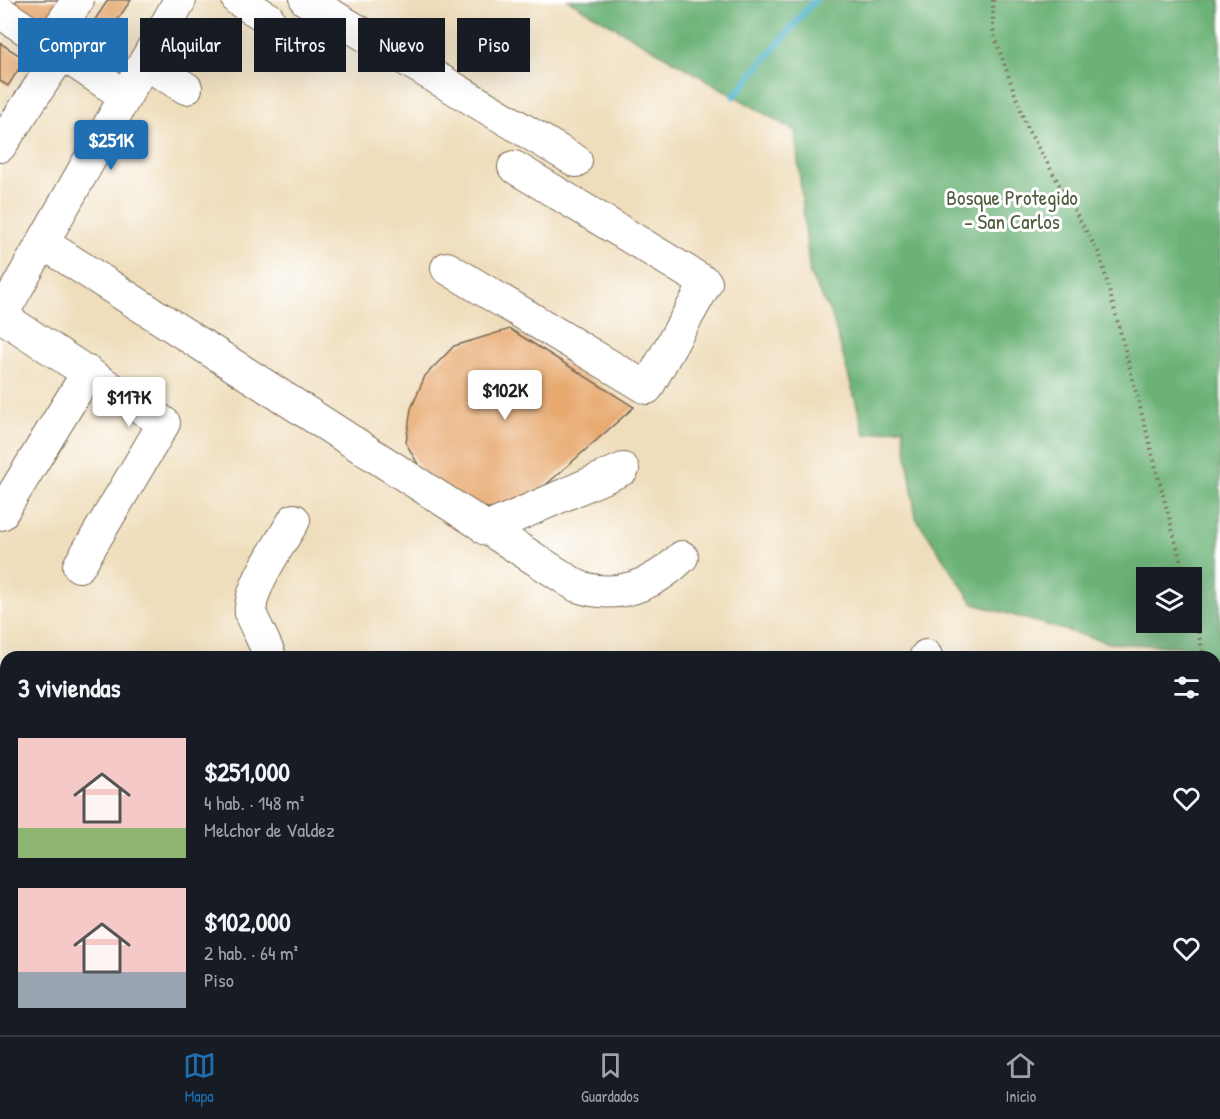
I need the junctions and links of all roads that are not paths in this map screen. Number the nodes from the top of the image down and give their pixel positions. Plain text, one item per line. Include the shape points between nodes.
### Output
1 (78, 0) edge
2 (180, 0) edge
3 (238, 0) edge
4 (306, 0) edge
5 (0, 12) edge
6 (70, 18) edge
7 (170, 18) edge
8 (268, 18) dead end
9 (18, 24) edge
10 (140, 70) edge
11 (42, 72) edge
12 (89, 72) edge
13 (159, 72) edge
14 (186, 88) dead end
15 (125, 96) junction
16 (0, 146) edge
17 (576, 161) dead end
18 (514, 166) dead end
19 (43, 243) junction
20 (447, 268) dead end
21 (0, 317) edge
22 (88, 372) junction
23 (623, 468) dead end
24 (1, 514) edge
25 (294, 520) dead end
26 (486, 529) junction
27 (682, 557) dead end
28 (79, 566) dead end
29 (268, 651) edge

1 - 6 street
2 - 7 street
3 - 8 street
4 - 17 street
5 - 9 street
10 - 15 street
11 - 16 street
12 - 15 street
13 - 14 street
15 - 19 street
18 - 20 street via 706,283 647,388
19 - 21 street
19 - 26 street
21 - 22 street
22 - 24 street
22 - 28 street via 164,423
23 - 26 street
25 - 29 street via 254,591 251,614
26 - 27 street via 577,586 594,592 615,592 651,582

